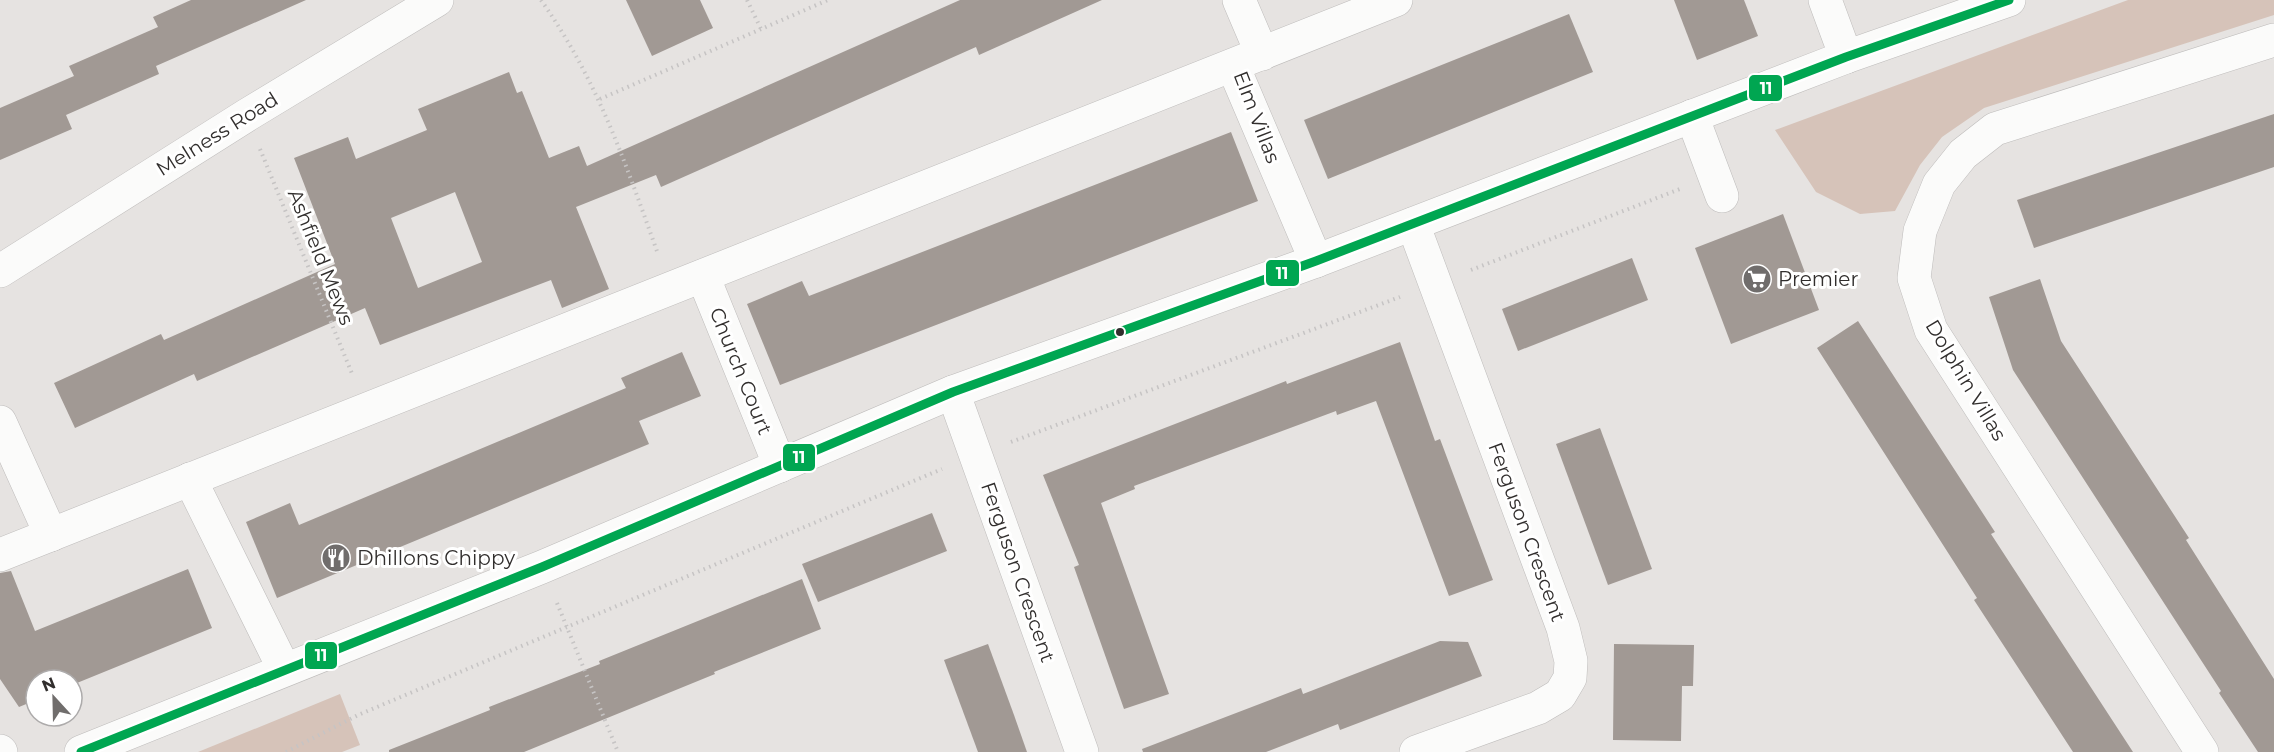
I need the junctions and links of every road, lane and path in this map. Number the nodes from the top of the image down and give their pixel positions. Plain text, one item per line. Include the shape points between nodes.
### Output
1 (436, 0) edge
2 (541, 0) edge
3 (747, 0) edge
4 (828, 0) edge
5 (1239, 0) edge
6 (1396, 0) edge
7 (1825, 0) edge
8 (2009, 0) edge
9 (760, 29) junction
10 (2274, 40) edge
11 (1846, 57) junction
12 (1247, 60) junction
13 (600, 99) junction
14 (247, 115) junction
15 (1692, 116) junction
16 (1722, 196) dead end
17 (1413, 224) junction
18 (1316, 261) junction
19 (0, 272) edge
20 (703, 276) junction
21 (670, 289) junction
22 (953, 392) junction
23 (367, 409) junction
24 (0, 422) edge
25 (780, 466) junction
26 (190, 479) junction
27 (51, 535) junction
28 (0, 555) edge
29 (542, 567) junction
30 (284, 669) junction
31 (81, 752) edge
32 (618, 752) edge
33 (1082, 752) edge
34 (1416, 752) edge
35 (2202, 752) edge

1 - 14 street, Melness Road
2 - 13 path
3 - 9 path
4 - 9 path
5 - 12 street
6 - 12 street, Elm Villas
7 - 11 street
8 - 11 street
9 - 13 path
10 - 35 street, Dolphin Villas via 1995,129 1963,154 1939,184 1920,231 1914,279 1931,330
11 - 15 street
12 - 18 street, Elm Villas
12 - 20 street
13 - 21 path
14 - 19 street, Melness Road
14 - 23 path, Ashfield Mews
15 - 16 street
15 - 17 street
17 - 18 street
17 - 34 street, Ferguson Crescent via 1563,628 1572,662 1570,678 1560,695 1538,708
18 - 22 street
20 - 21 street
20 - 25 street, Church Court
21 - 23 street
22 - 25 street
22 - 33 street, Ferguson Crescent
23 - 26 street
24 - 27 street
25 - 29 street
26 - 27 street
26 - 30 street
27 - 28 street
29 - 30 street
29 - 32 path
30 - 31 street

